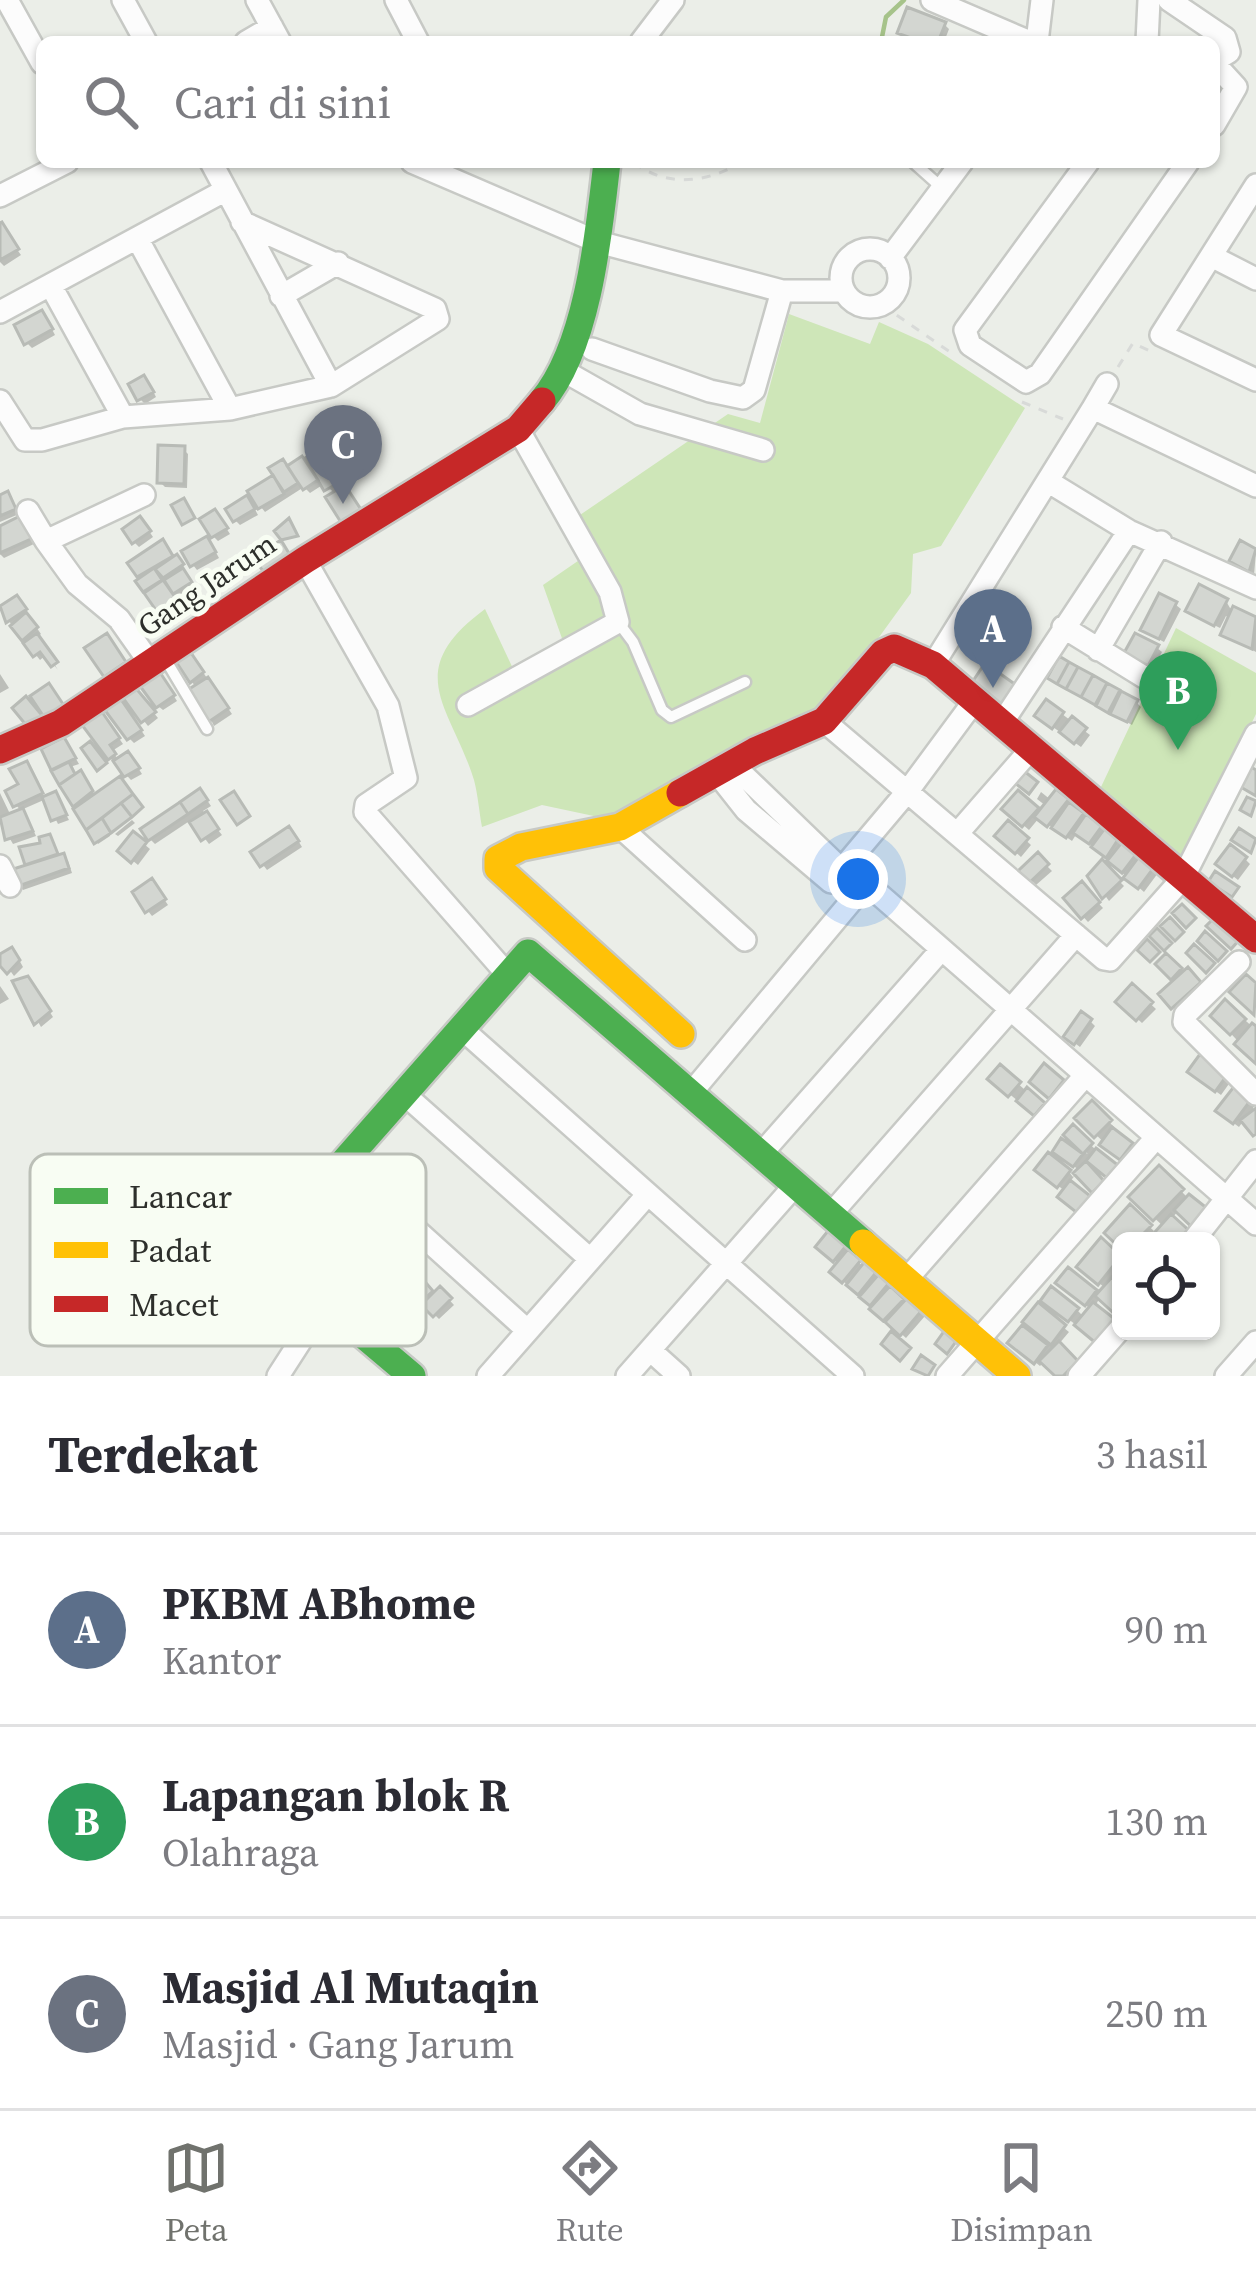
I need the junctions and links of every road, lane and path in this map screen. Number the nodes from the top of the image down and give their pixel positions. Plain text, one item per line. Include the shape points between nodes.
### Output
1 (7, 0) edge
2 (123, 0) edge
3 (256, 0) edge
4 (396, 0) edge
5 (673, 0) edge
6 (932, 0) edge
7 (1042, 0) edge
8 (1149, 0) edge
9 (1169, 0) edge
10 (276, 34) edge
11 (143, 36) edge
12 (415, 36) edge
13 (646, 36) edge
14 (1019, 36) edge
15 (1032, 36) edge
16 (1147, 36) edge
17 (36, 52) edge
18 (1220, 58) edge
19 (1220, 69) edge
20 (1220, 115) edge
21 (55, 168) edge
22 (215, 168) edge
23 (426, 168) edge
24 (606, 168) edge
25 (642, 168) edge
26 (732, 168) edge
27 (919, 168) edge
28 (958, 168) edge
29 (1084, 168) edge
30 (1184, 168) edge
31 (1256, 185) edge
32 (226, 190) junction
33 (943, 190) junction
34 (1, 194) edge
35 (242, 222) junction
36 (137, 238) junction
37 (598, 242) junction
38 (1211, 256) junction
39 (890, 258) junction
40 (338, 263) junction
41 (1256, 279) edge
42 (51, 286) junction
43 (782, 291) junction
44 (843, 292) junction
45 (281, 296) junction
46 (882, 305) junction
47 (0, 312) edge
48 (1161, 335) junction
49 (944, 348) dead end
50 (592, 349) dead end
51 (564, 371) junction
52 (1256, 380) edge
53 (1107, 384) joint
54 (331, 386) junction
55 (1016, 399) dead end
56 (0, 401) edge
57 (230, 409) junction
58 (123, 417) junction
59 (1087, 417) junction
60 (518, 430) junction
61 (763, 450) dead end
62 (1049, 482) junction
63 (1256, 486) edge
64 (143, 495) dead end
65 (28, 511) dead end
66 (1129, 531) junction
67 (46, 541) junction
68 (1161, 542) junction
69 (305, 560) junction
70 (1256, 588) edge
71 (618, 622) junction
72 (1063, 627) junction
73 (1098, 650) junction
74 (156, 658) junction
75 (933, 665) junction
76 (1144, 677) dead end
77 (745, 682) dead end
78 (976, 700) junction
79 (469, 705) dead end
80 (824, 721) junction
81 (1002, 723) junction
82 (207, 729) dead end
83 (1256, 734) edge
84 (1031, 749) junction
85 (0, 750) edge
86 (724, 768) junction
87 (908, 792) junction
88 (620, 827) junction
89 (957, 834) junction
90 (1183, 878) junction
91 (1076, 935) junction
92 (745, 940) dead end
93 (1250, 948) edge
94 (940, 950) junction
95 (507, 974) junction
96 (1256, 978) edge
97 (1010, 1011) junction
98 (460, 1028) junction
99 (681, 1034) dead end
100 (1084, 1077) junction
101 (403, 1093) junction
102 (691, 1093) junction
103 (1256, 1094) edge
104 (1155, 1139) junction
105 (762, 1153) junction
106 (350, 1154) edge
107 (1256, 1161) edge
108 (797, 1183) junction
109 (649, 1194) junction
110 (1226, 1200) junction
111 (831, 1214) junction
112 (1256, 1224) edge
113 (1200, 1232) edge
114 (426, 1239) edge
115 (590, 1259) junction
116 (726, 1263) junction
117 (906, 1280) junction
118 (527, 1330) junction
119 (1112, 1338) edge
120 (976, 1342) junction
121 (1256, 1342) edge
122 (297, 1346) edge
123 (378, 1346) edge
124 (650, 1350) junction
125 (278, 1376) edge
126 (412, 1376) edge
127 (488, 1376) edge
128 (627, 1376) edge
129 (679, 1376) edge
130 (854, 1376) edge
131 (947, 1376) edge
132 (1017, 1376) edge
133 (1079, 1376) edge
134 (1226, 1376) edge

1 - 17 street
2 - 11 street
3 - 10 street
4 - 12 street
5 - 13 street
6 - 14 street
7 - 15 street
8 - 16 street
9 - 18 street via 1225,38 1229,52
19 - 20 street via 1236,87
21 - 34 street
22 - 32 street
23 - 37 street
24 - 37 street, Gang Jarum
25 - 26 path via 674,180
27 - 33 lane
28 - 33 street
29 - 30 street via 965,330 970,344 1026,382 1040,374
31 - 38 street
32 - 35 street
32 - 36 street
33 - 39 street
35 - 40 street
35 - 45 street
36 - 42 street
36 - 57 street
37 - 43 street
37 - 51 street, Gang Jarum
38 - 41 street
38 - 48 street
39 - 44 street via 872,249 852,254 841,271
39 - 46 street via 897,289
40 - 45 street
40 - 54 street via 435,309 438,319
42 - 47 street
42 - 58 street
43 - 44 street
43 - 50 street via 754,390 743,398
44 - 46 street via 860,306
45 - 54 street
46 - 49 path
48 - 52 street
48 - 53 path via 1149,353 1133,343
51 - 60 street, Gang Jarum
51 - 61 street via 640,414
53 - 59 street
54 - 57 street
55 - 59 path
56 - 58 street via 25,440
57 - 58 street
59 - 62 street
59 - 63 street
60 - 69 street, Gang Jarum
60 - 71 street via 610,592
62 - 66 street
62 - 75 street
64 - 67 street
65 - 67 street
66 - 68 street
66 - 72 street
67 - 74 street via 76,584
68 - 70 street
68 - 73 street
69 - 74 street, Gang Jarum
69 - 95 street via 388,706 406,778 365,812
71 - 77 lane via 671,717
71 - 79 street
72 - 73 street
72 - 81 street
73 - 76 street
74 - 82 lane
74 - 85 street, Gang Jarum via 62,723
75 - 78 street
75 - 80 street via 888,650
78 - 81 street
78 - 87 street
80 - 86 street
80 - 87 street
81 - 84 street
83 - 90 street
84 - 89 street
84 - 90 street
86 - 87 street via 746,810 826,882
86 - 88 street
87 - 89 street
88 - 92 street
88 - 99 street via 511,849 497,864
89 - 91 street
90 - 91 street via 1115,957 1104,959
90 - 93 street
91 - 97 street
93 - 96 street
93 - 103 street via 1184,1022
94 - 97 street
94 - 102 street via 866,888
94 - 105 street
95 - 98 street
95 - 102 street via 528,953
97 - 100 street
97 - 111 street
98 - 101 street
98 - 109 street
100 - 104 street
100 - 117 street
101 - 106 street
101 - 115 street
102 - 105 street
104 - 110 street
104 - 120 street
105 - 108 street
107 - 110 street
108 - 111 street
108 - 116 street
109 - 115 street
109 - 116 street
110 - 112 street
110 - 113 street
111 - 117 street
114 - 118 street
115 - 118 street
116 - 124 street
116 - 130 street
117 - 120 street
118 - 127 street
119 - 133 street
120 - 131 street
120 - 132 street
121 - 134 street
122 - 125 street
123 - 126 street
124 - 128 street
124 - 129 street

